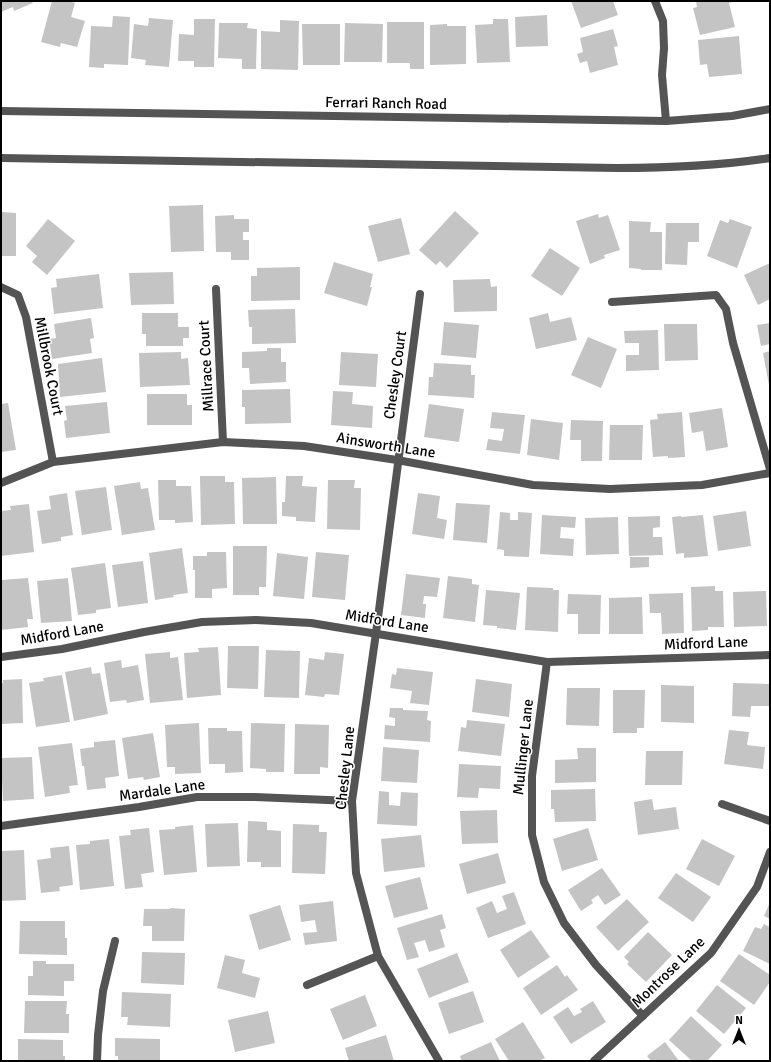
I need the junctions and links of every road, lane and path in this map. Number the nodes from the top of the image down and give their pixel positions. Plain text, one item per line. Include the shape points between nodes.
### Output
1 (655, 1) edge
2 (770, 109) edge
3 (1, 111) edge
4 (666, 121) junction
5 (1, 158) edge
6 (770, 158) edge
7 (1, 287) edge
8 (216, 289) dead end
9 (420, 294) dead end
10 (612, 302) dead end
11 (223, 442) junction
12 (397, 460) junction
13 (53, 462) junction
14 (770, 470) edge
15 (770, 473) edge
16 (1, 483) edge
17 (376, 633) junction
18 (770, 655) edge
19 (1, 657) edge
20 (547, 662) junction
21 (352, 801) junction
22 (722, 804) dead end
23 (770, 821) edge
24 (1, 826) edge
25 (770, 852) edge
26 (115, 941) dead end
27 (378, 956) junction
28 (307, 985) dead end
29 (643, 1016) junction
30 (97, 1061) edge
31 (439, 1061) edge
32 (594, 1061) edge

1 - 4 street via 662,21 662,75
2 - 4 street, Ferrari Ranch Road via 732,116
3 - 4 street, Ferrari Ranch Road
5 - 6 street via 617,168 711,166
7 - 13 street, Millbrook Court via 18,295 26,317
8 - 11 street, Millrace Court
9 - 12 street, Chesley Court
10 - 14 street via 716,295 726,309 733,343
11 - 12 street, Ainsworth Lane via 304,446
11 - 13 street, Ainsworth Lane
12 - 15 street, Ainsworth Lane via 533,485 610,489 702,485
12 - 17 street, Chesley Lane
13 - 16 street, Ainsworth Lane
17 - 19 street, Midford Lane via 311,623 256,620 202,622 62,649
17 - 20 street, Midford Lane
17 - 21 street, Chesley Lane
18 - 20 street, Midford Lane
20 - 29 street, Mullinger Lane via 532,776 532,834 544,882 564,923 596,965
21 - 24 street, Mardale Lane via 197,797
21 - 27 street, Chesley Lane via 356,873
22 - 23 street
25 - 29 street, Montrose Lane via 757,887 711,953
26 - 30 street via 103,991
27 - 28 street
27 - 31 street, Chesley Lane
29 - 32 street, Montrose Lane

